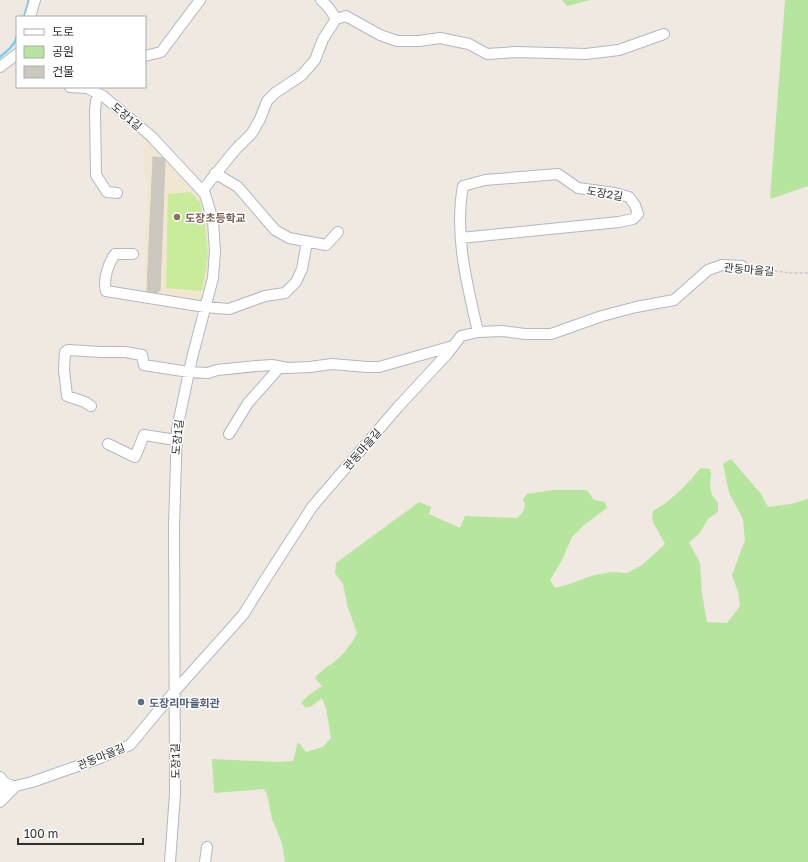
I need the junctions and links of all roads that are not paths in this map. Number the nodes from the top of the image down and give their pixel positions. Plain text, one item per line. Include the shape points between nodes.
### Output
1 (35, 0) edge
2 (200, 0) edge
3 (321, 0) edge
4 (30, 16) edge
5 (336, 19) junction
6 (664, 34) dead end
7 (16, 55) edge
8 (146, 56) edge
9 (0, 67) edge
10 (87, 88) edge
11 (99, 94) junction
12 (216, 173) junction
13 (202, 191) junction
14 (117, 193) dead end
15 (338, 232) dead end
16 (461, 238) junction
17 (307, 242) junction
18 (133, 254) dead end
19 (742, 266) road end
20 (205, 307) junction
21 (478, 332) junction
22 (453, 346) junction
23 (280, 367) junction
24 (189, 372) junction
25 (91, 406) dead end
26 (229, 434) dead end
27 (176, 440) junction
28 (108, 444) dead end
29 (174, 692) junction
30 (0, 777) edge
31 (15, 787) junction
32 (0, 790) edge
33 (0, 802) edge
34 (207, 847) dead end
35 (170, 862) edge
36 (205, 862) edge

1 - 4 street
2 - 8 street via 161,52
3 - 5 street
5 - 6 street via 346,16 380,35 397,41 440,38 469,44 487,54 586,54 620,50
5 - 12 street via 323,39 315,60 302,75 267,101 252,133
7 - 9 street
10 - 11 street, 도장1길
11 - 13 street, 도장1길 via 151,136
11 - 14 street via 95,110 96,175 107,192
12 - 13 street
12 - 17 street via 238,187 275,230 289,238
13 - 20 street, 도장1길 via 213,221 215,251 213,278
15 - 17 street via 326,245
16 - 16 street, 도장2길 via 460,201 463,186 485,180 558,174 578,188 629,197 638,214 633,219 619,222
16 - 21 street, 도장2길 via 463,263
17 - 20 street via 302,269 296,282 285,293 265,296 229,309
18 - 20 street via 115,254 108,264 106,291
19 - 21 street, 관동마을길 via 722,265 708,270 674,300 636,306 551,334
20 - 24 street, 도장1길
21 - 22 street, 관동마을길 via 461,336
22 - 23 street via 379,367 332,364
22 - 29 street, 관동마을길 via 312,507 243,615
23 - 24 street via 257,366 208,373
23 - 26 street via 248,403
24 - 25 street via 144,365 142,355 68,350 65,352 64,370 67,396
24 - 27 street, 도장1길
27 - 28 street via 144,435 135,457
27 - 29 street, 도장1길
29 - 31 street, 관동마을길 via 130,745
29 - 35 street, 도장1길 via 175,794
30 - 31 street via 5,783
31 - 32 street, 관동마을길
31 - 33 street
34 - 36 street

